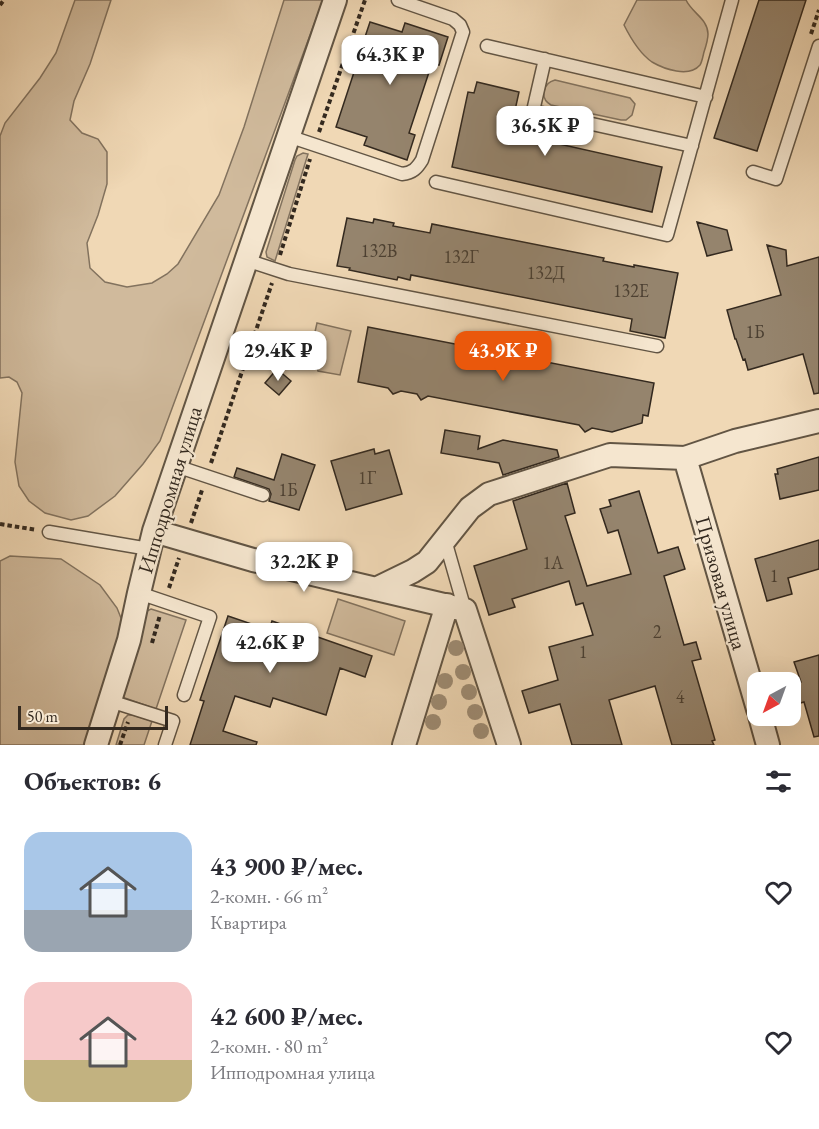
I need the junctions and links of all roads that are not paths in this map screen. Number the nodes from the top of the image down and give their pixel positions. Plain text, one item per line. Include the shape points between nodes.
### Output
1 (335, 0) edge
2 (398, 0) edge
3 (732, 0) edge
4 (425, 4) edge
5 (487, 46) dead end
6 (819, 46) edge
7 (545, 59) junction
8 (706, 97) junction
9 (288, 136) junction
10 (692, 146) junction
11 (753, 172) dead end
12 (436, 182) dead end
13 (246, 260) junction
14 (657, 346) dead end
15 (819, 422) edge
16 (686, 458) junction
17 (176, 466) junction
18 (263, 495) dead end
19 (49, 532) road end
20 (152, 540) junction
21 (445, 540) junction
22 (376, 589) junction
23 (139, 592) junction
24 (456, 608) junction
25 (747, 672) edge
26 (184, 695) dead end
27 (110, 701) junction
28 (763, 726) edge
29 (96, 745) edge
30 (165, 745) edge
31 (404, 745) edge
32 (509, 745) edge
33 (768, 745) edge

1 - 9 street, Ипподромная улица
2 - 4 lane
3 - 8 lane
4 - 9 lane via 453,19 463,32 417,168 402,174
5 - 7 lane
6 - 11 lane via 776,179
7 - 8 lane
7 - 10 lane via 533,111
8 - 10 lane
9 - 13 street, Ипподромная улица
10 - 12 lane via 667,235
13 - 14 lane via 289,274
13 - 17 street, Ипподромная улица
15 - 16 street via 735,441
16 - 21 street via 610,455 489,494 471,508
16 - 25 street, Призовая улица
17 - 18 lane
17 - 20 street, Ипподромная улица
19 - 20 lane
20 - 22 street via 185,540
20 - 23 street, Ипподромная улица
21 - 22 street via 413,572
21 - 24 lane
22 - 24 street
23 - 26 lane via 210,617
23 - 27 street, Ипподромная улица
24 - 31 street
24 - 32 street
27 - 29 street, Ипподромная улица
27 - 30 lane via 173,721
28 - 33 street

